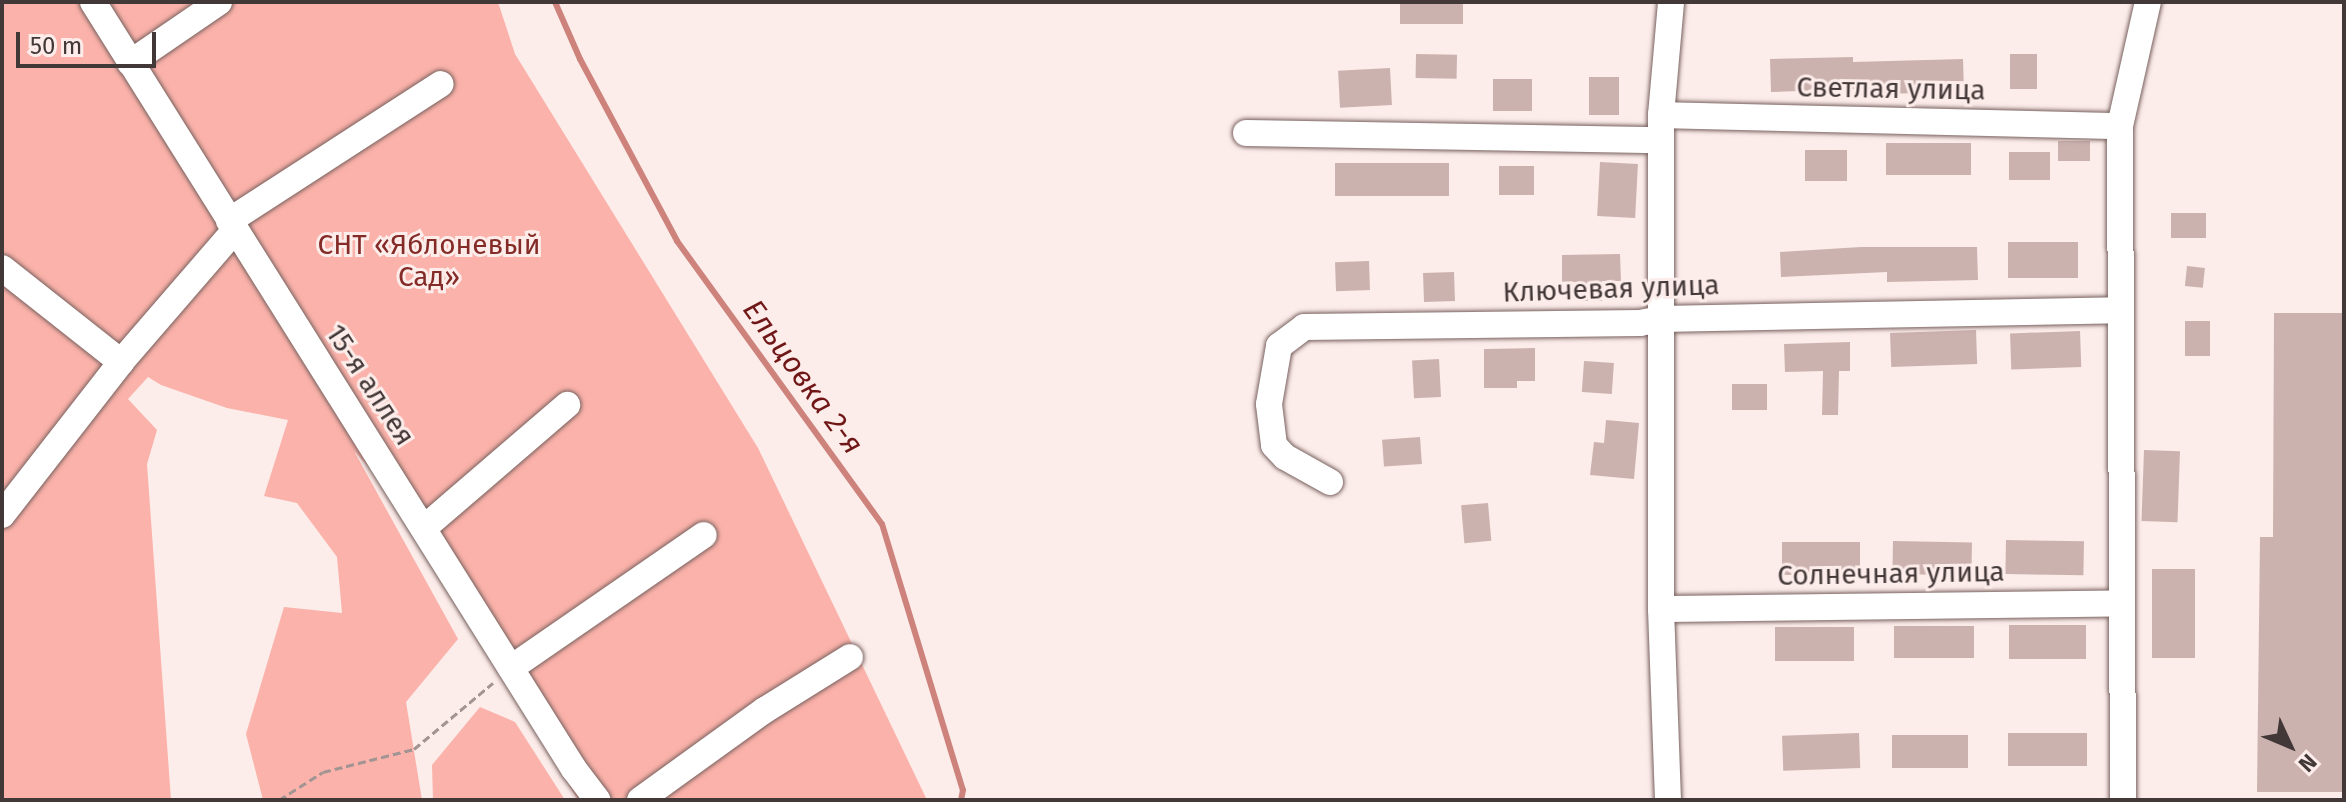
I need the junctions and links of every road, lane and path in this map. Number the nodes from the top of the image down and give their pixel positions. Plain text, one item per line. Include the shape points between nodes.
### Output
1 (93, 2) edge
2 (219, 2) edge
3 (1671, 2) edge
4 (2148, 2) edge
5 (130, 63) junction
6 (441, 84) dead end
7 (2120, 126) junction
8 (1661, 128) junction
9 (1246, 133) dead end
10 (232, 226) junction
11 (2, 268) edge
12 (2119, 310) junction
13 (1661, 319) junction
14 (121, 362) junction
15 (567, 405) dead end
16 (1330, 482) dead end
17 (2, 515) edge
18 (424, 528) junction
19 (704, 535) dead end
20 (2122, 603) junction
21 (1661, 609) junction
22 (850, 657) dead end
23 (511, 668) junction
24 (279, 800) edge
25 (597, 800) edge
26 (640, 800) edge
27 (1668, 800) edge
28 (2123, 800) edge

1 - 5 street, 15-я аллея
2 - 5 street
3 - 8 street
4 - 7 street
5 - 10 street, 15-я аллея
6 - 10 street
7 - 8 street, Светлая улица
7 - 12 street
8 - 9 street, Светлая улица
8 - 13 street
10 - 14 street
10 - 18 street, 15-я аллея
11 - 14 street
12 - 13 street, Ключевая улица
12 - 20 street
13 - 16 street, Ключевая улица via 1304,327 1279,346 1269,404 1274,445
13 - 21 street
14 - 17 street
15 - 18 street
18 - 23 street, 15-я аллея
19 - 23 street
20 - 21 street, Солнечная улица
20 - 28 street
21 - 27 street
22 - 26 street via 765,710
23 - 24 path via 414,749 323,772
23 - 25 street, 15-я аллея

